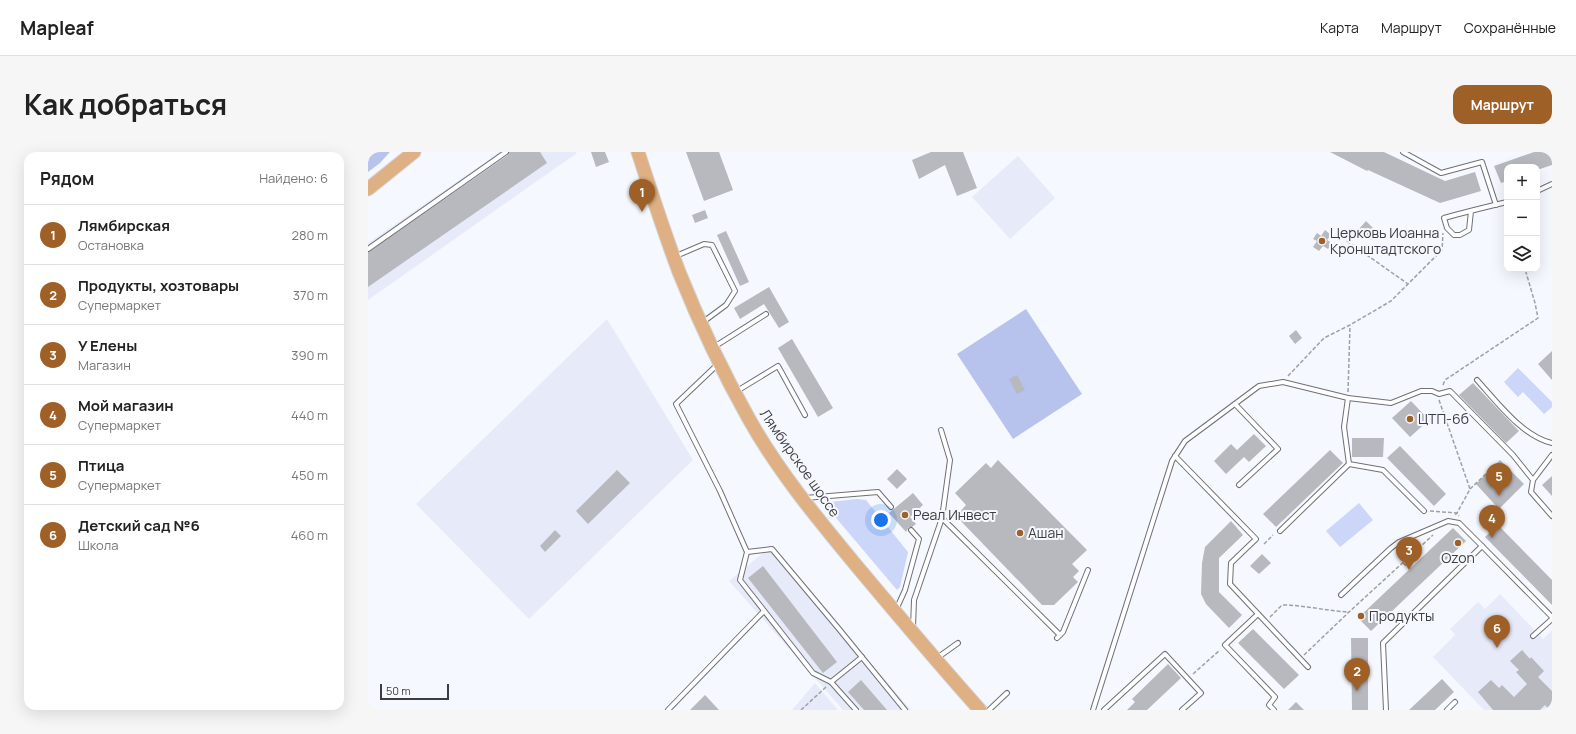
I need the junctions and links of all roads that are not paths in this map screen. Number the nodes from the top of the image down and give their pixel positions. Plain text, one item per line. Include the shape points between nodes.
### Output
1 (413, 152) edge
2 (506, 152) edge
3 (638, 152) edge
4 (1403, 152) edge
5 (1552, 184) edge
6 (368, 189) edge
7 (1540, 190) edge
8 (1504, 203) edge
9 (1496, 205) junction
10 (1471, 211) junction
11 (368, 249) edge
12 (674, 257) junction
13 (766, 314) dead end
14 (701, 323) junction
15 (712, 348) junction
16 (719, 364) junction
17 (1477, 380) dead end
18 (735, 392) junction
19 (1348, 398) junction
20 (1235, 404) junction
21 (805, 415) dead end
22 (941, 430) dead end
23 (1552, 443) edge
24 (1552, 455) edge
25 (1175, 456) junction
26 (1548, 460) junction
27 (1349, 464) junction
28 (1552, 464) edge
29 (1533, 480) junction
30 (1239, 485) dead end
31 (802, 498) junction
32 (891, 507) dead end
33 (1424, 511) dead end
34 (1552, 516) edge
35 (942, 518) junction
36 (911, 530) dead end
37 (1280, 531) dead end
38 (1482, 546) junction
39 (747, 552) junction
40 (1088, 570) dead end
41 (1341, 595) dead end
42 (764, 611) junction
43 (895, 613) junction
44 (1258, 614) junction
45 (1552, 618) edge
46 (913, 634) junction
47 (1533, 636) dead end
48 (958, 643) dead end
49 (862, 657) junction
50 (935, 659) junction
51 (1308, 667) dead end
52 (831, 682) junction
53 (1007, 693) dead end
54 (1456, 702) dead end
55 (668, 710) edge
56 (856, 710) edge
57 (905, 710) edge
58 (980, 710) edge
59 (989, 710) edge
60 (1093, 710) edge
61 (1104, 710) edge
62 (1182, 710) edge
63 (1274, 710) edge
64 (1386, 710) edge
65 (1447, 710) edge

1 - 6 main road
2 - 11 lane
3 - 12 main road, Лямбирское шоссе
4 - 9 lane via 1441,173 1482,162
5 - 7 lane
8 - 9 lane
9 - 10 lane
10 - 10 lane via 1444,218 1447,228 1454,235 1469,230
12 - 14 main road, Лямбирское шоссе
12 - 14 lane via 704,244 712,245 735,291 726,305
13 - 15 lane
14 - 15 main road, Лямбирское шоссе
15 - 16 main road, Лямбирское шоссе
16 - 18 main road, Лямбирское шоссе
16 - 39 lane via 676,404 720,491
17 - 23 lane via 1517,423
18 - 21 lane via 778,366
18 - 31 main road, Лямбирское шоссе via 765,445
19 - 20 lane via 1282,382 1259,386
19 - 27 lane via 1344,427
19 - 29 lane via 1391,403 1421,391 1439,394 1450,391 1513,455
20 - 25 lane via 1185,440
20 - 30 lane via 1278,449
22 - 35 lane via 950,460
24 - 26 lane
25 - 44 lane via 1256,539 1231,563 1230,584
25 - 60 lane via 1164,482
26 - 28 lane
26 - 29 lane
27 - 33 lane via 1383,470
27 - 37 lane
29 - 34 lane via 1530,492
31 - 32 lane via 878,492
31 - 43 main road, Лямбирское шоссе
35 - 40 lane via 1058,637
35 - 46 lane via 914,600
36 - 43 lane via 919,539 905,590
38 - 41 lane via 1459,523 1448,521 1399,542
38 - 45 lane
38 - 64 lane via 1384,643
39 - 42 lane via 740,580
39 - 49 lane via 772,549
42 - 52 lane via 813,674
42 - 55 lane
43 - 46 main road, Лямбирское шоссе
44 - 51 lane
44 - 63 lane via 1225,645 1275,697 1269,705
45 - 47 lane
46 - 50 main road, Лямбирское шоссе
48 - 50 lane
49 - 52 lane
49 - 57 lane
50 - 58 main road, Лямбирское шоссе
52 - 56 lane
53 - 59 lane
54 - 65 lane
61 - 62 lane via 1165,654 1201,693

